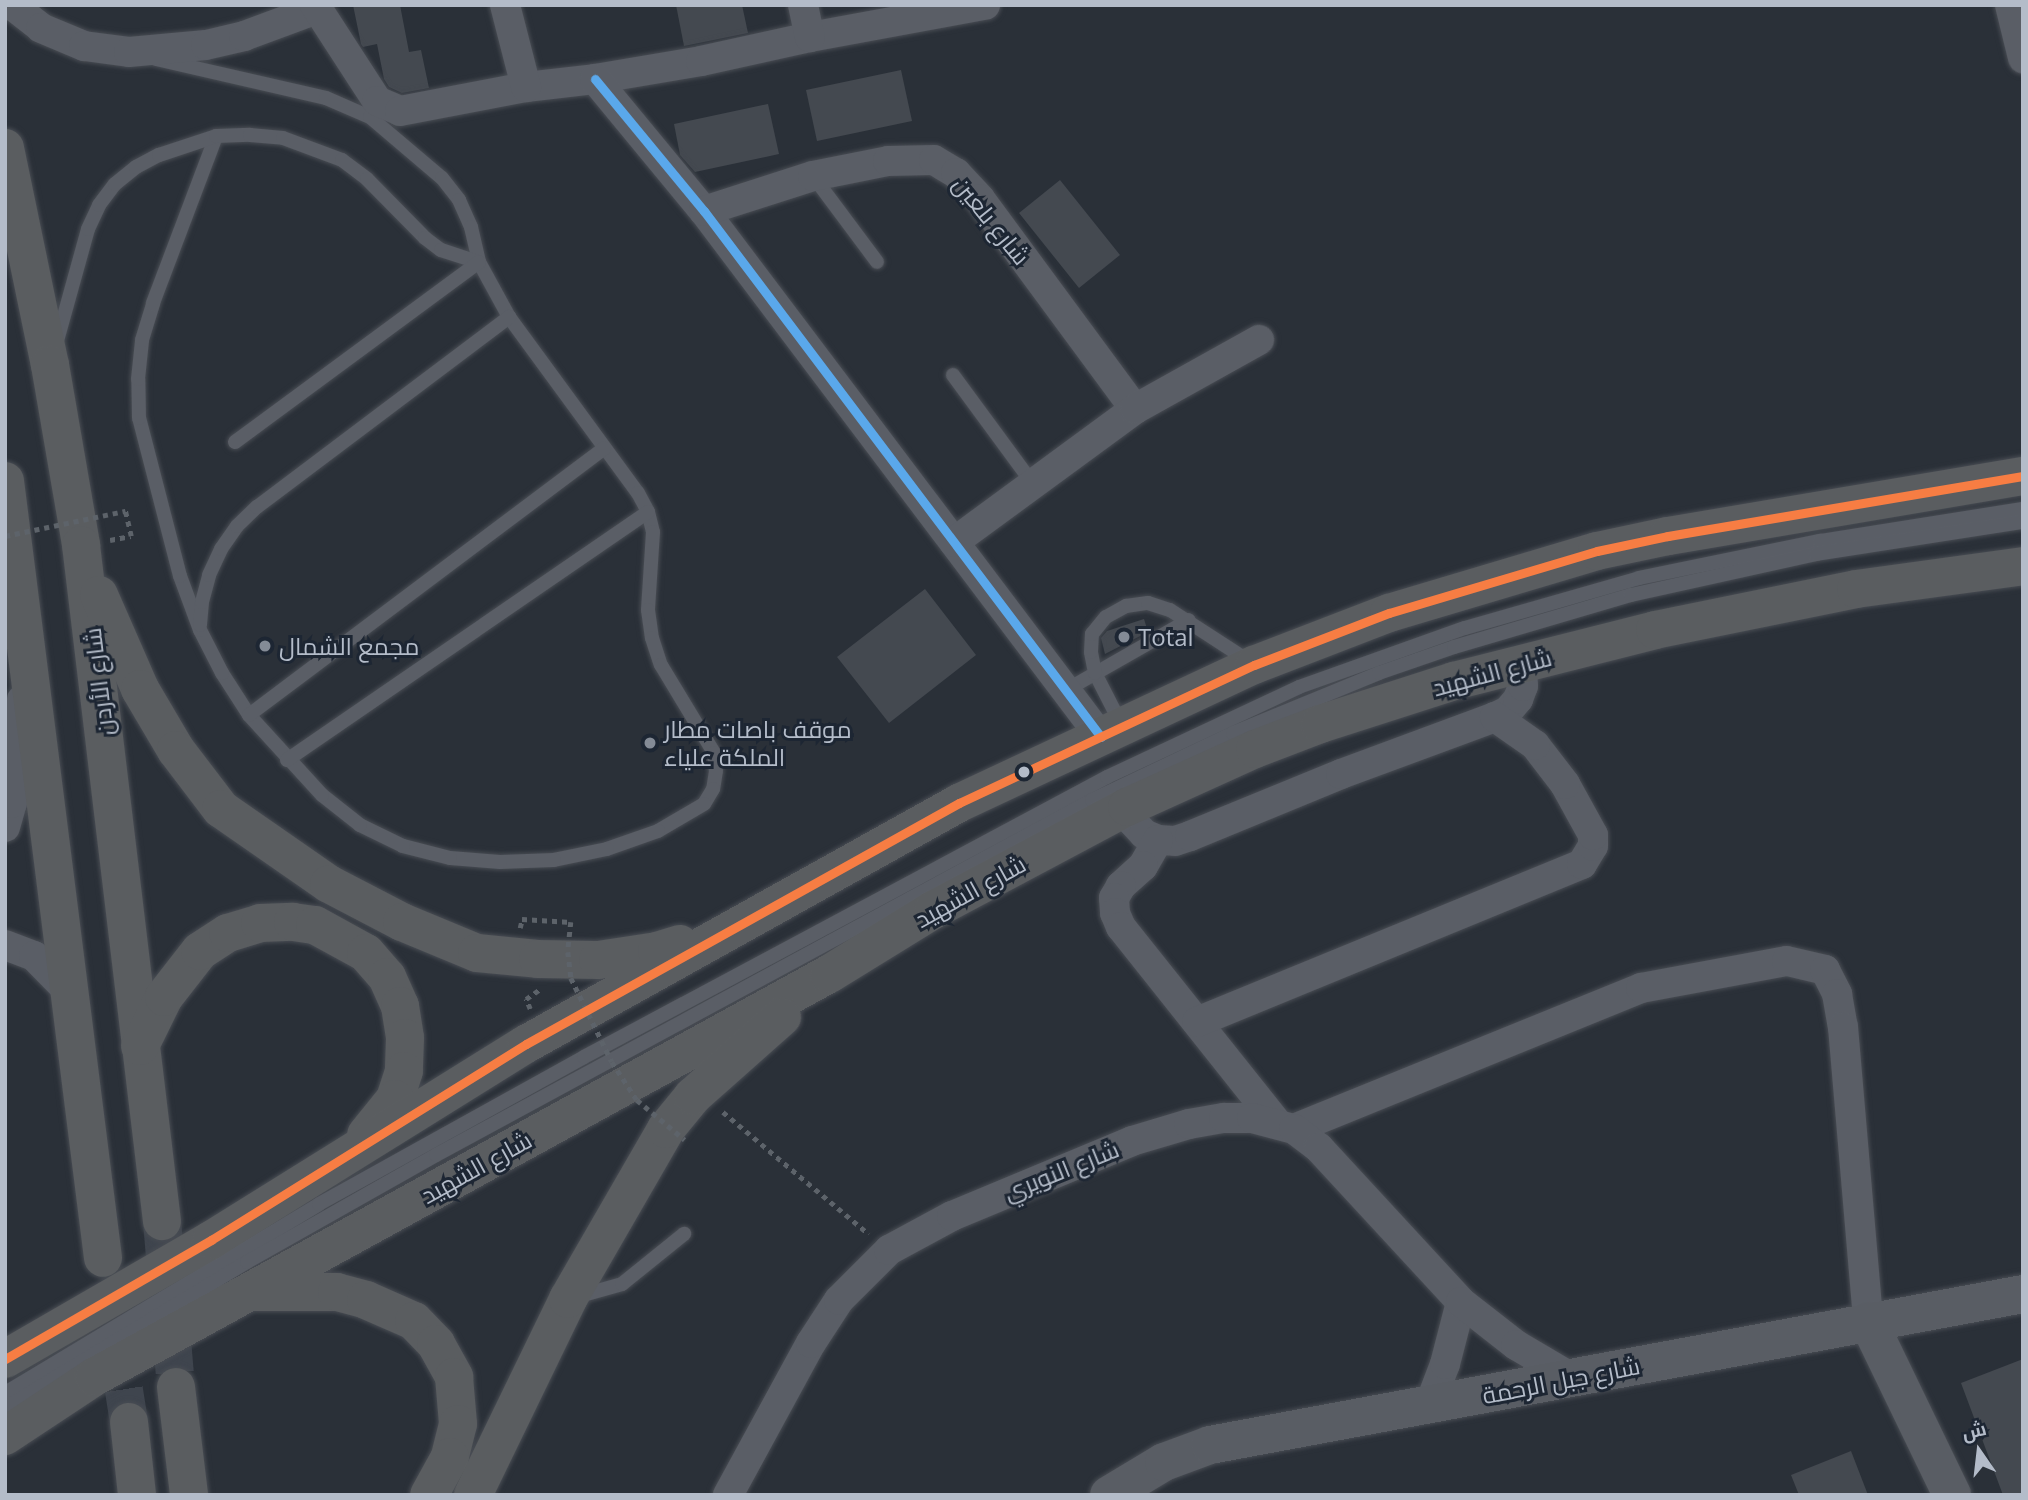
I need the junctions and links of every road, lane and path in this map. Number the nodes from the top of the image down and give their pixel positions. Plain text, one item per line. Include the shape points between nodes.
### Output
1 (12, 5) edge
2 (505, 5) edge
3 (803, 5) edge
4 (985, 5) edge
5 (2010, 5) edge
6 (316, 7) edge
7 (810, 37) junction
8 (129, 52) junction
9 (2023, 58) edge
10 (595, 79) junction
11 (526, 87) junction
12 (216, 136) junction
13 (5, 148) edge
14 (813, 176) junction
15 (704, 211) junction
16 (479, 261) junction
17 (877, 262) dead end
18 (509, 317) junction
19 (1259, 340) dead end
20 (50, 365) junction
21 (953, 375) dead end
22 (1135, 409) junction
23 (236, 442) dead end
24 (604, 448) junction
25 (2023, 476) edge
26 (5, 481) edge
27 (1033, 484) junction
28 (2023, 509) edge
29 (648, 512) junction
30 (2023, 522) edge
31 (5, 536) edge
32 (131, 536) dead end
33 (954, 541) junction
34 (83, 560) junction
35 (2023, 566) edge
36 (1189, 621) junction
37 (200, 630) junction
38 (28, 648) junction
39 (1522, 663) junction
40 (1254, 665) junction
41 (1096, 673) junction
42 (1068, 689) junction
43 (249, 715) junction
44 (1495, 717) junction
45 (1112, 732) junction
46 (287, 760) junction
47 (9, 782) edge
48 (1127, 807) junction
49 (5, 827) edge
50 (1158, 840) junction
51 (770, 908) junction
52 (522, 919) dead end
53 (5, 945) edge
54 (829, 974) junction
55 (72, 995) junction
56 (1197, 1022) junction
57 (140, 1046) junction
58 (716, 1107) dead end
59 (1285, 1126) junction
60 (685, 1140) dead end
61 (299, 1186) junction
62 (162, 1221) tunnel mouth
63 (684, 1234) dead end
64 (889, 1250) junction
65 (103, 1258) dead end
66 (246, 1293) junction
67 (2023, 1294) edge
68 (568, 1299) junction
69 (1461, 1302) junction
70 (1868, 1321) junction
71 (5, 1359) edge
72 (1572, 1378) junction
73 (176, 1387) tunnel mouth
74 (5, 1392) edge
75 (1429, 1406) junction
76 (5, 1408) edge
77 (129, 1422) tunnel mouth
78 (5, 1436) edge
79 (183, 1454) junction
80 (137, 1495) edge
81 (189, 1495) edge
82 (210, 1495) edge
83 (429, 1495) edge
84 (473, 1495) edge
85 (728, 1495) edge
86 (1109, 1495) edge
87 (1952, 1495) edge

1 - 8 street via 41,28 84,46
2 - 11 street
3 - 7 street
4 - 7 street
5 - 9 street
6 - 8 street via 232,39
6 - 11 street via 369,92 384,106 400,111
7 - 10 street
8 - 16 lane via 326,98 370,117 442,178 459,200
10 - 11 street
10 - 15 street
12 - 16 lane via 284,138 342,160 425,239 441,250
12 - 20 lane via 135,167 99,205
12 - 37 lane via 153,303 142,340 138,379 139,418 147,456
13 - 20 highway, شارع الأردن
14 - 15 street, شارع بلعين
14 - 17 lane
14 - 22 street, شارع بلعين via 916,158 934,160 956,173
15 - 33 street
16 - 18 lane
16 - 23 lane
18 - 24 lane
18 - 37 lane via 237,526 209,575
19 - 22 street
20 - 34 highway, شارع الأردن
21 - 27 lane
22 - 27 street
24 - 29 lane
24 - 43 lane
25 - 40 highway via 1597,551 1389,612
26 - 38 highway
27 - 33 street
28 - 74 lane via 1820,541 1639,578 1465,628 1299,687 1107,776 584,1058 319,1204
29 - 46 lane
29 - 46 lane via 653,532 648,591 652,638 661,665 714,753 713,789 704,804 658,831 607,849 554,860 450,858 403,846 360,825
30 - 76 lane via 1816,554 1632,595 1454,647 1233,733 1092,800 436,1154
31 - 32 path, bridge via 125,511
33 - 42 street
34 - 51 highway via 140,689 176,750 221,809 328,884 402,922 477,953 598,960 657,951
34 - 57 highway, شارع الأردن
35 - 39 highway, شارع الشهيد via 1789,601
36 - 40 lane
36 - 41 lane
36 - 41 lane via 1148,603 1126,606 1106,617 1092,634
37 - 43 lane
38 - 47 street
38 - 55 highway
39 - 44 street via 1523,686 1518,699
39 - 48 highway, شارع الشهيد via 1320,724
40 - 45 highway
41 - 42 lane
41 - 45 lane
42 - 45 street
43 - 46 lane
44 - 50 street via 1190,836
44 - 56 street via 1535,745 1566,783 1593,835 1593,846 1582,864
45 - 51 highway via 959,803
47 - 49 street
48 - 50 street via 1144,834
48 - 54 highway, شارع الشهيد via 933,910
50 - 56 street via 1143,866 1121,886 1114,898 1115,913 1121,927
51 - 61 highway via 526,1044
52 - 60 path, bridge via 571,922 570,978 612,1062 637,1100
53 - 55 street via 34,956
54 - 66 highway, شارع الشهيد
54 - 68 highway via 679,1111
55 - 65 highway
56 - 59 street
57 - 61 highway via 164,997 187,965 228,933 260,923 315,925 366,953 387,977 400,1006 404,1071 395,1099 379,1120 352,1149
57 - 62 highway, شارع الأردن
58 - 64 path
59 - 64 street, شارع النويري via 1224,1118 1132,1141 951,1216
59 - 69 street via 1319,1148
59 - 70 street via 1641,988 1787,961 1825,970 1837,994 1843,1027
61 - 71 highway
63 - 68 lane via 622,1284
64 - 85 street, شارع النويري via 839,1300
66 - 78 highway, شارع الشهيد via 94,1377
66 - 83 highway via 337,1292 398,1312 426,1332 454,1377 458,1424 450,1457
67 - 70 street, شارع جبل الرحمة
68 - 84 highway
69 - 72 street via 1516,1345
69 - 75 street via 1446,1364
70 - 72 street, شارع جبل الرحمة
70 - 87 street
72 - 75 street, شارع جبل الرحمة
73 - 79 highway
75 - 86 street, شارع جبل الرحمة via 1210,1445 1164,1462
77 - 80 highway
79 - 81 highway
79 - 82 highway

